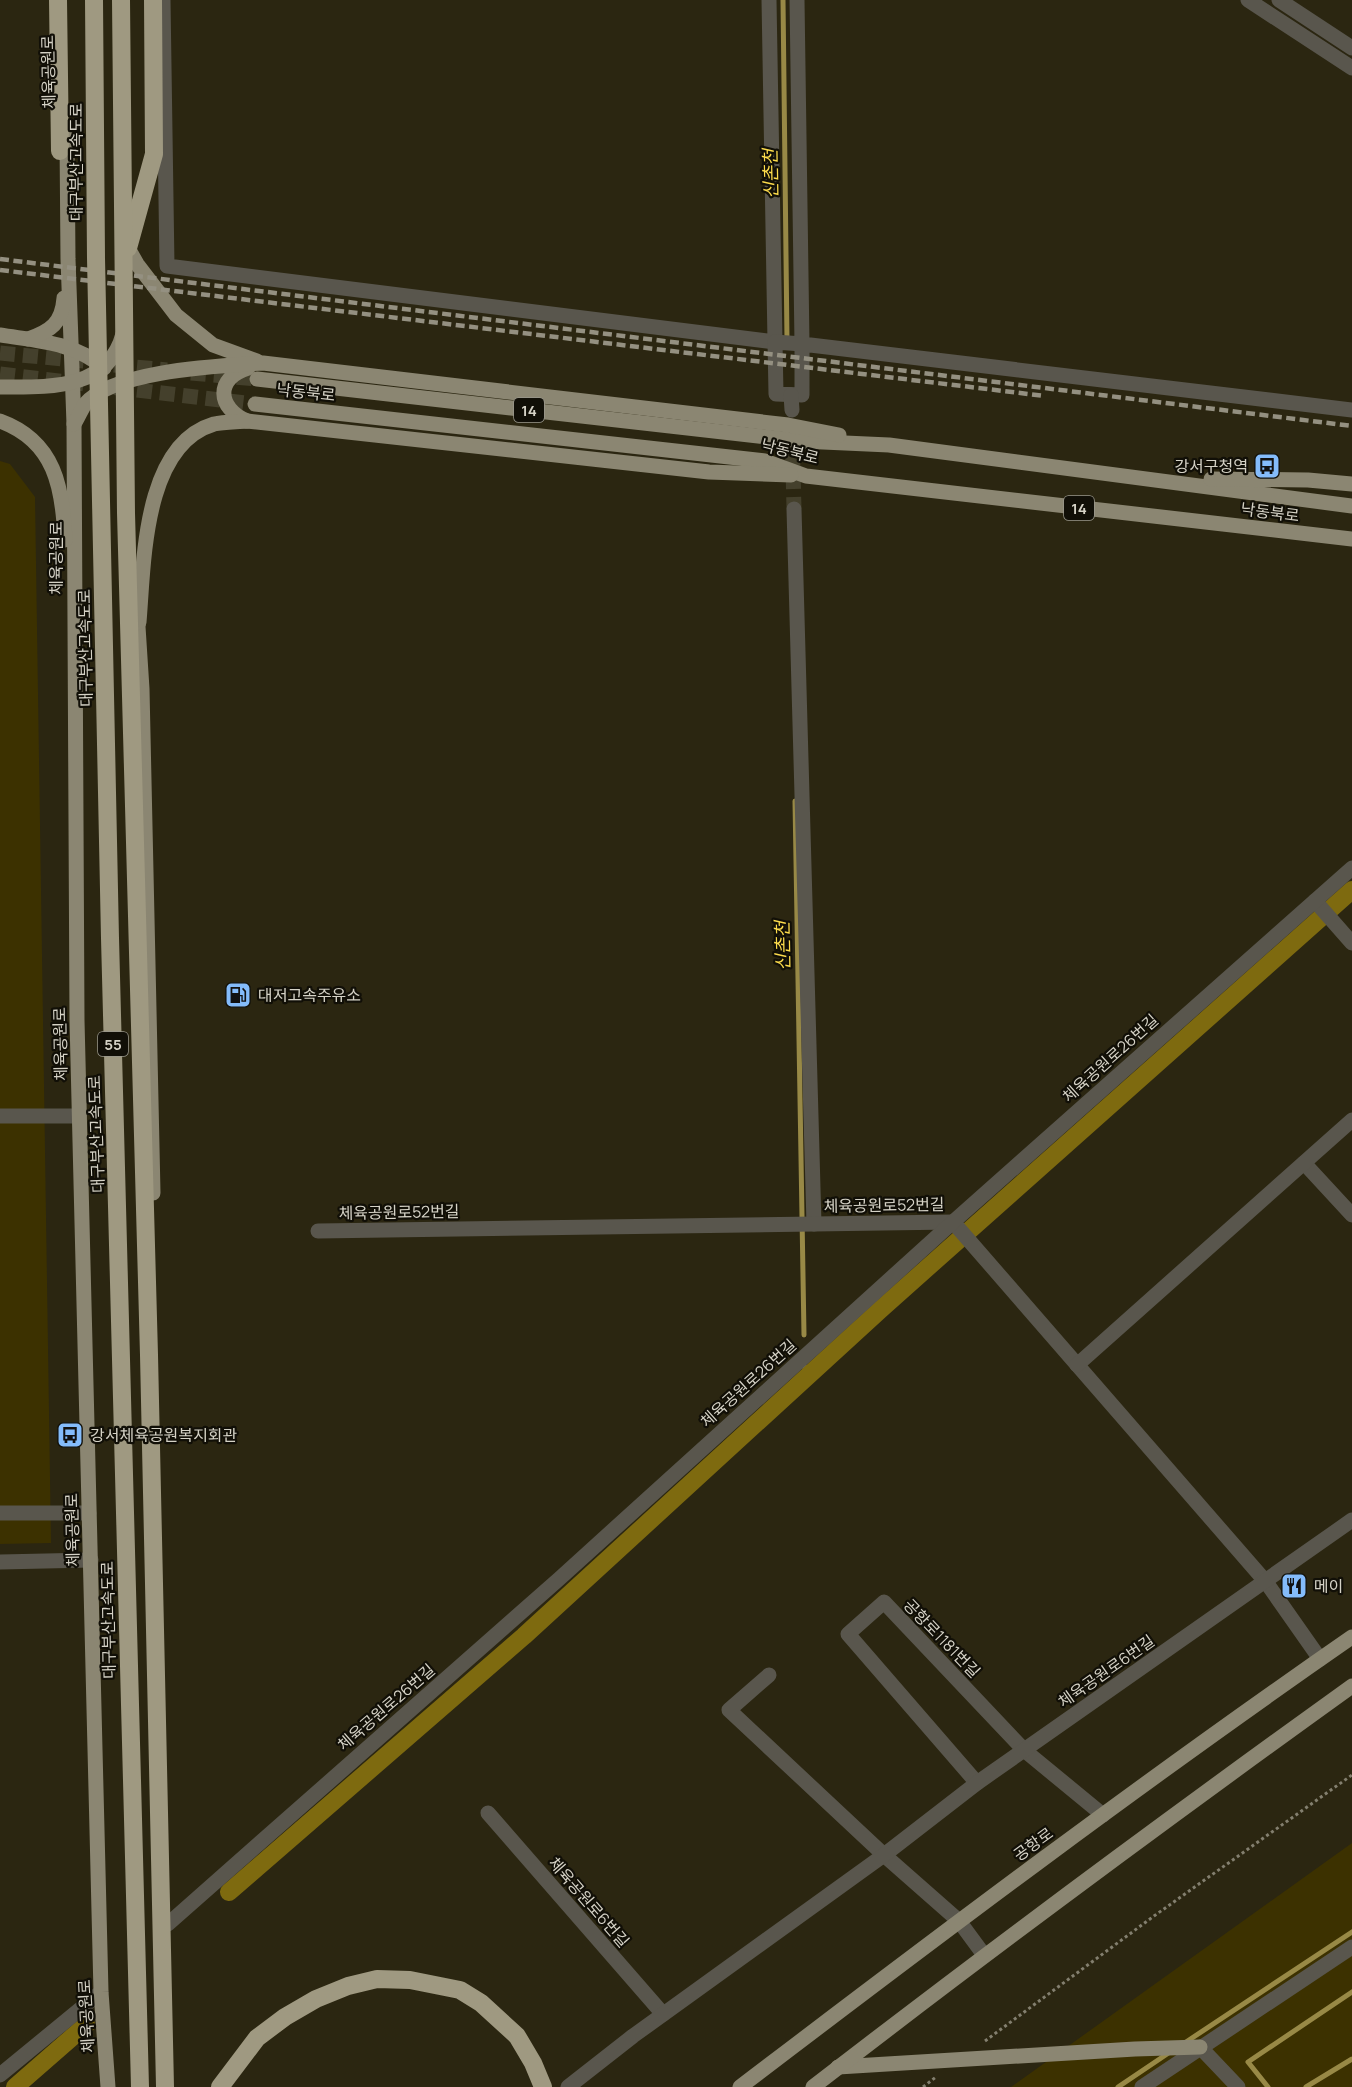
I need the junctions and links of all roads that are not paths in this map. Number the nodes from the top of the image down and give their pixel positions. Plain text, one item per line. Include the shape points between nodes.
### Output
1 (58, 0) edge
2 (65, 0) edge
3 (94, 0) edge
4 (123, 0) edge
5 (153, 0) edge
6 (163, 0) edge
7 (769, 0) edge
8 (797, 0) edge
9 (1248, 0) edge
10 (1279, 0) edge
11 (1352, 48) edge
12 (1352, 68) edge
13 (60, 151) joint
14 (128, 248) junction
15 (68, 259) junction
16 (128, 310) junction
17 (2, 337) edge
18 (28, 339) junction
19 (776, 342) junction
20 (802, 344) junction
21 (71, 348) junction
22 (263, 363) junction
23 (103, 367) junction
24 (257, 379) tunnel mouth
25 (73, 383) junction
26 (123, 383) junction
27 (3, 386) edge
28 (255, 404) tunnel mouth
29 (1352, 410) edge
30 (0, 421) edge
31 (247, 421) junction
32 (74, 424) junction
33 (889, 445) junction
34 (806, 476) junction
35 (1145, 479) junction
36 (1352, 484) edge
37 (1352, 506) edge
38 (794, 509) tunnel mouth
39 (1349, 539) edge
40 (138, 631) junction
41 (75, 684) junction
42 (1352, 868) edge
43 (1315, 901) junction
44 (1352, 943) edge
45 (0, 1116) edge
46 (79, 1116) junction
47 (1351, 1124) edge
48 (1304, 1163) junction
49 (1352, 1215) edge
50 (953, 1222) junction
51 (814, 1224) junction
52 (318, 1231) dead end
53 (1077, 1365) junction
54 (0, 1513) edge
55 (89, 1513) junction
56 (1352, 1520) edge
57 (90, 1560) junction
58 (0, 1562) edge
59 (1266, 1582) junction
60 (1352, 1637) edge
61 (1320, 1659) junction
62 (769, 1675) dead end
63 (1352, 1686) edge
64 (1024, 1750) junction
65 (977, 1783) junction
66 (488, 1813) dead end
67 (1103, 1815) junction
68 (884, 1856) junction
69 (958, 1921) junction
70 (168, 1924) junction
71 (1352, 1947) edge
72 (984, 1955) junction
73 (101, 1992) junction
74 (663, 2014) junction
75 (1200, 2047) junction
76 (838, 2067) junction
77 (0, 2075) edge
78 (108, 2087) edge
79 (140, 2087) edge
80 (165, 2087) edge
81 (170, 2087) edge
82 (220, 2087) edge
83 (543, 2087) edge
84 (568, 2087) edge
85 (740, 2087) edge
86 (813, 2087) edge
87 (1142, 2087) edge
88 (1238, 2087) edge

1 - 13 highway
2 - 15 main road, 체육공원로
3 - 79 highway, 대구부산고속도로 / 55, bridge via 110,914
4 - 14 main road
4 - 80 highway, 55, bridge via 126,513
5 - 14 highway via 154,154
6 - 19 street via 167,266
7 - 19 street
8 - 20 street
9 - 12 street
10 - 11 street
13 - 15 main road
14 - 16 main road
14 - 22 main road via 176,315 213,345
15 - 18 main road via 63,313 45,333
15 - 21 main road, 체육공원로
16 - 23 main road via 121,341
16 - 26 main road
17 - 18 main road
18 - 21 main road
19 - 20 street
19 - 20 street via 776,394 791,402 802,395
20 - 29 street
21 - 23 main road
21 - 25 main road, 체육공원로
22 - 26 main road via 196,368
22 - 31 main road via 237,371 226,381 223,391 228,407
22 - 33 main road via 788,425
23 - 25 main road
23 - 26 main road
24 - 33 main road, 낙동북로 / 14 via 801,441
25 - 27 main road via 52,387
25 - 32 main road, 체육공원로
26 - 32 main road via 86,403
26 - 40 main road via 130,420
28 - 34 main road, 낙동북로 / 14 via 765,461
30 - 41 main road via 31,439 47,456 56,474 63,502 68,641
31 - 34 main road via 709,472
31 - 40 main road via 214,424 199,431 172,456 152,504
32 - 41 main road, 체육공원로
33 - 35 main road, 낙동북로 / 14
34 - 39 main road, 낙동북로 / 14
35 - 36 main road
35 - 37 main road, 낙동북로 / 14
38 - 51 street
40 - 70 main road via 143,701
41 - 46 main road, 체육공원로
42 - 43 street, 체육공원로26번길
43 - 44 street
43 - 50 street, 체육공원로26번길
45 - 46 street
46 - 55 main road, 체육공원로
47 - 48 street
48 - 49 street
48 - 53 street
50 - 51 street, 체육공원로52번길
50 - 53 street, 체육공원로52번길
50 - 70 street, 체육공원로26번길 via 559,1579
51 - 52 street, 체육공원로52번길
53 - 59 street, 체육공원로52번길
54 - 55 street
55 - 57 main road, 체육공원로
56 - 59 street, 체육공원로6번길
57 - 58 street
57 - 73 main road, 체육공원로
59 - 61 street, 체육공원로52번길
59 - 64 street, 체육공원로6번길
60 - 61 main road, 공항로
61 - 67 main road, 공항로
62 - 68 street via 729,1710
63 - 72 main road
64 - 65 street, 체육공원로6번길
64 - 65 street, 공항로1181번길 via 884,1602 848,1634
64 - 67 street, 공항로1181번길
65 - 68 street, 체육공원로6번길
66 - 74 street, 체육공원로6번길
67 - 69 main road, 공항로
68 - 69 street
68 - 74 street, 체육공원로6번길
69 - 72 street
69 - 85 main road, 공항로
70 - 81 main road
71 - 75 street
72 - 76 main road
73 - 77 street
73 - 78 main road, 체육공원로
74 - 84 street, 체육공원로6번길
75 - 76 main road
75 - 87 street
75 - 88 street
76 - 86 main road
82 - 83 highway via 257,2038 285,2017 316,1999 377,1979 410,1980 460,1990 517,2036

